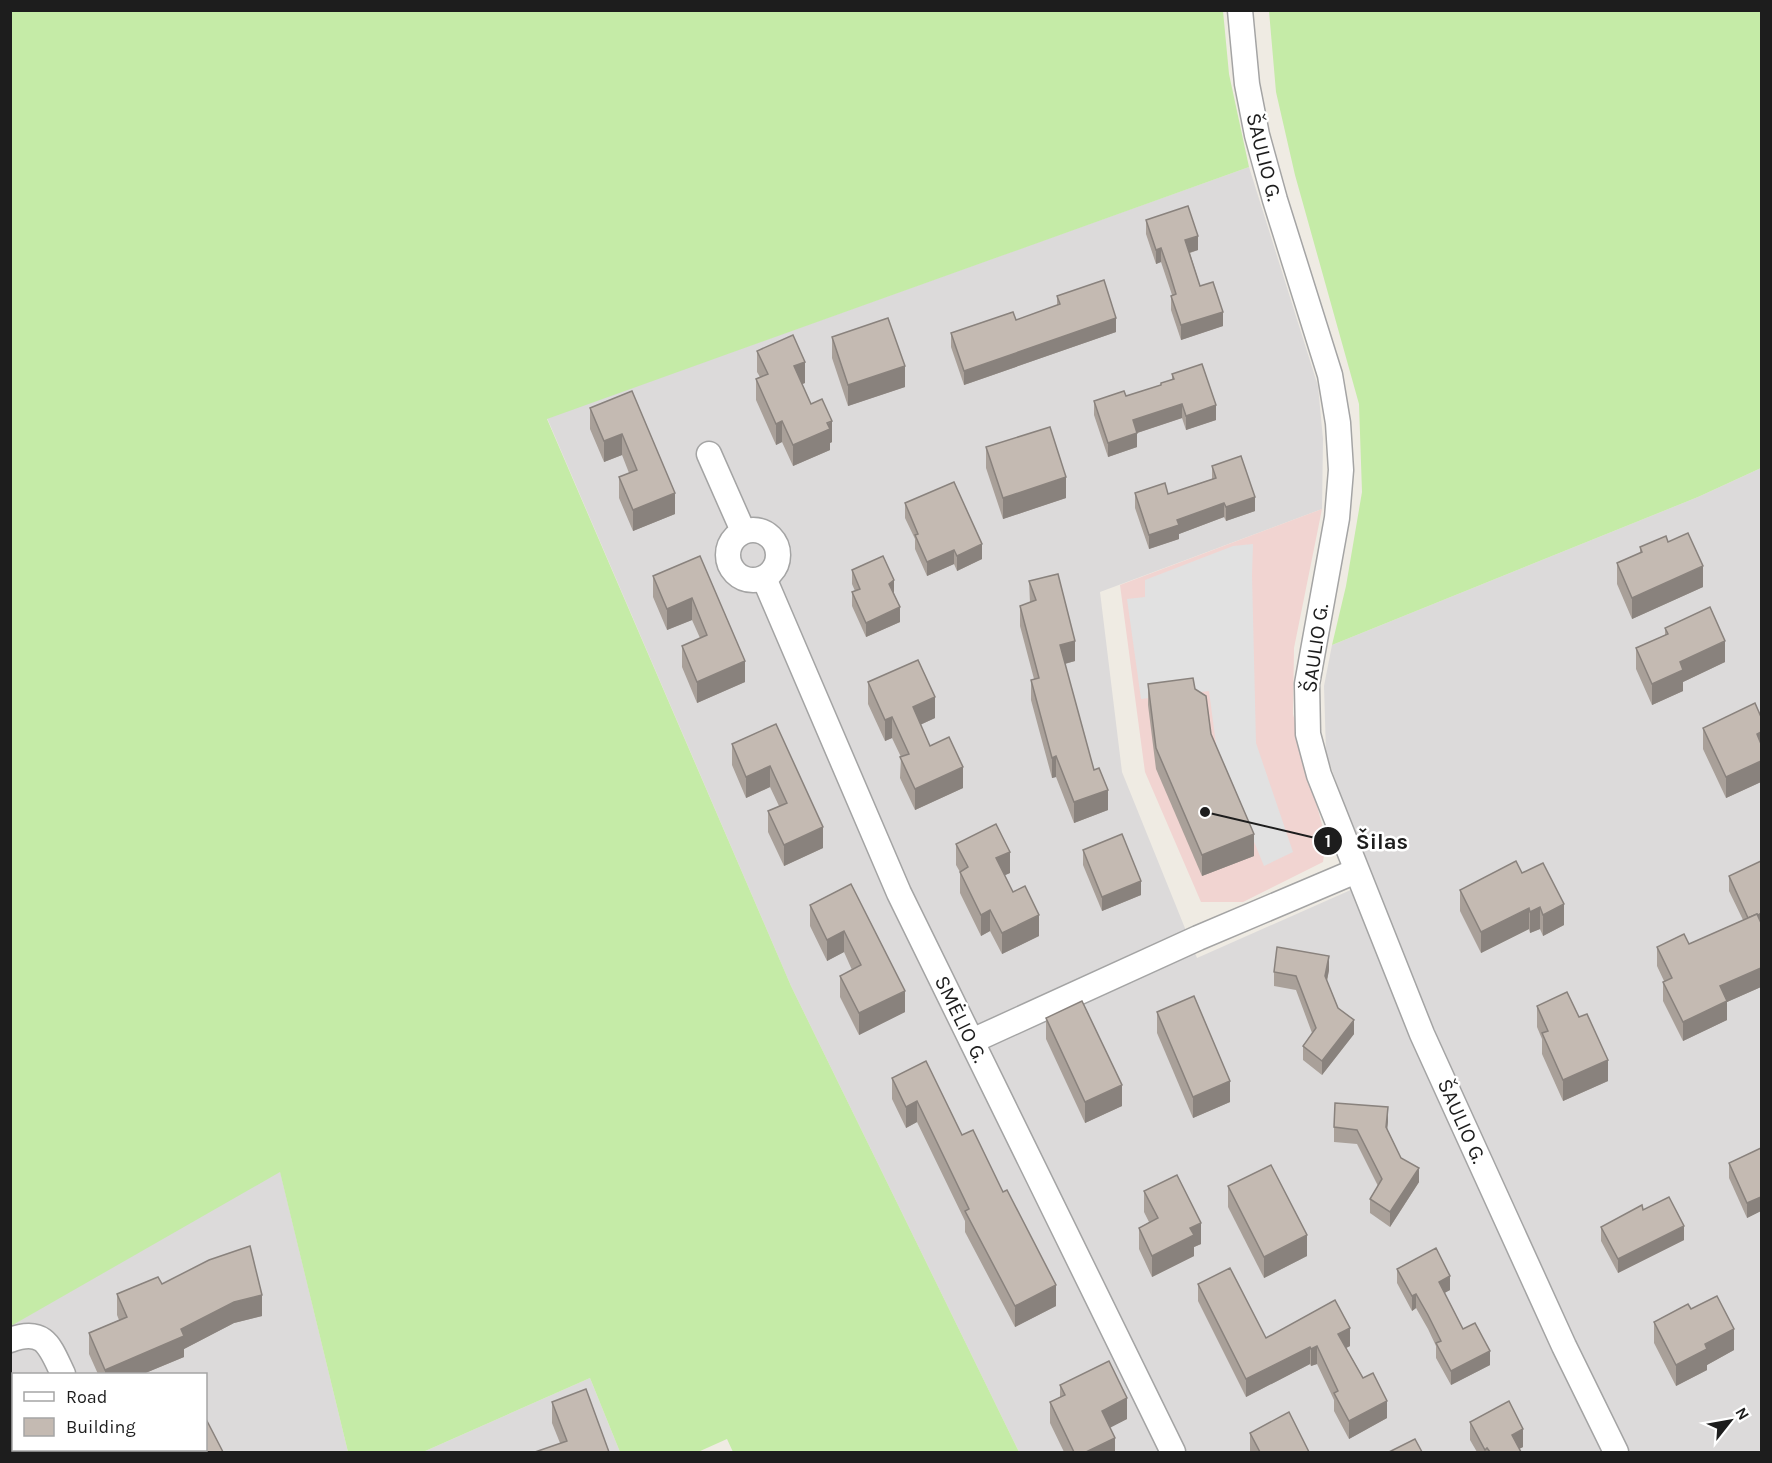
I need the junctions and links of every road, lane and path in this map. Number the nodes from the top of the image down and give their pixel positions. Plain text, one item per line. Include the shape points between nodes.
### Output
1 (1240, 10) edge
2 (709, 454) dead end
3 (743, 531) junction
4 (764, 578) junction
5 (1356, 871) junction
6 (972, 1041) junction
7 (10, 1340) edge
8 (63, 1373) edge
9 (1173, 1452) edge
10 (1616, 1452) edge

1 - 5 street, ŠAULIO G. via 1247,84 1257,135 1330,375 1338,423 1341,470 1337,519 1307,684 1308,734 1319,775
2 - 3 street
3 - 4 street via 756,530 777,545 774,570
3 - 4 street via 729,545 729,566 744,580
4 - 6 street, SMĖLIO G. via 899,894
5 - 6 street
5 - 10 street, ŠAULIO G. via 1422,1034
6 - 9 street, SMĖLIO G.
7 - 8 street via 27,1335 41,1337

